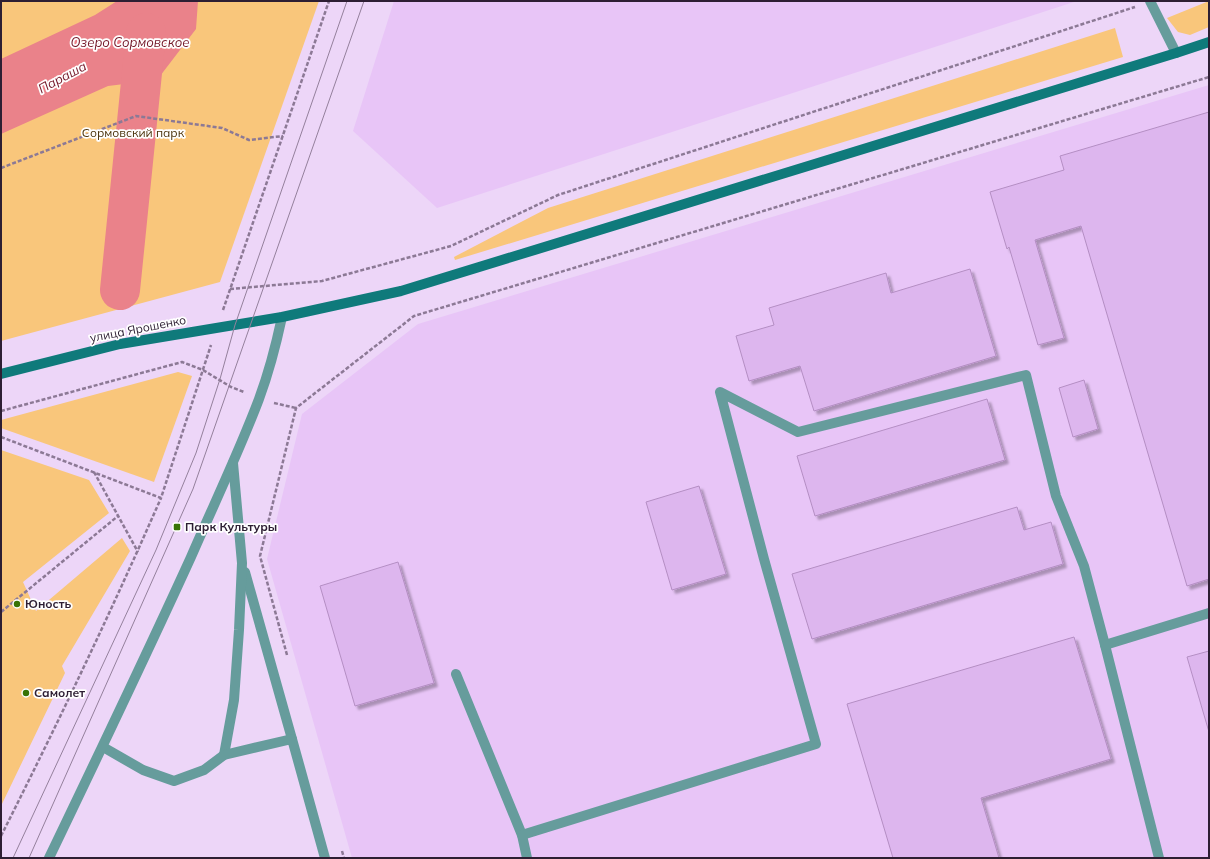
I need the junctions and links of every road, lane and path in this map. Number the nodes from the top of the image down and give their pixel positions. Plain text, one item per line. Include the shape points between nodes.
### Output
1 (329, 1) edge
2 (1150, 1) edge
3 (1209, 42) edge
4 (1176, 53) junction
5 (1209, 77) edge
6 (283, 136) junction
7 (1, 168) edge
8 (230, 289) junction
9 (282, 317) junction
10 (217, 328) junction
11 (203, 370) junction
12 (1, 374) edge
13 (1, 411) edge
14 (1, 437) edge
15 (233, 463) junction
16 (93, 472) junction
17 (161, 498) junction
18 (118, 516) junction
19 (138, 552) junction
20 (242, 563) junction
21 (1, 612) edge
22 (1209, 613) edge
23 (1105, 645) junction
24 (289, 662) dead end
25 (456, 674) dead end
26 (292, 739) junction
27 (103, 747) junction
28 (224, 755) junction
29 (522, 835) junction
30 (1, 836) edge
31 (342, 850) dead end
32 (49, 858) edge
33 (326, 858) edge
34 (344, 858) edge
35 (527, 858) edge
36 (1158, 858) edge

1 - 6 path
2 - 4 street
2 - 8 path via 558,195 451,246 322,281
3 - 4 main road, улица Ярошенко
4 - 9 main road, улица Ярошенко via 401,291
5 - 24 path via 414,316 296,408 260,556
6 - 7 path via 249,140 222,128 138,116
6 - 8 path
8 - 10 path
9 - 10 main road, улица Ярошенко
9 - 15 street via 259,399
10 - 11 path
10 - 12 main road, улица Ярошенко via 120,344
11 - 13 path via 182,362
11 - 17 path
14 - 16 path
15 - 20 street
15 - 27 street
16 - 17 path
16 - 18 path
17 - 19 path
18 - 19 path
18 - 21 path
19 - 30 path
20 - 26 street
20 - 28 street via 234,700
22 - 23 street
23 - 29 street via 1084,566 1056,496 1026,376 798,432 720,392 816,744
23 - 36 street
25 - 29 street
26 - 28 street
26 - 33 street
27 - 28 street via 143,770 174,781 204,770
27 - 32 street
29 - 35 street
31 - 34 path

